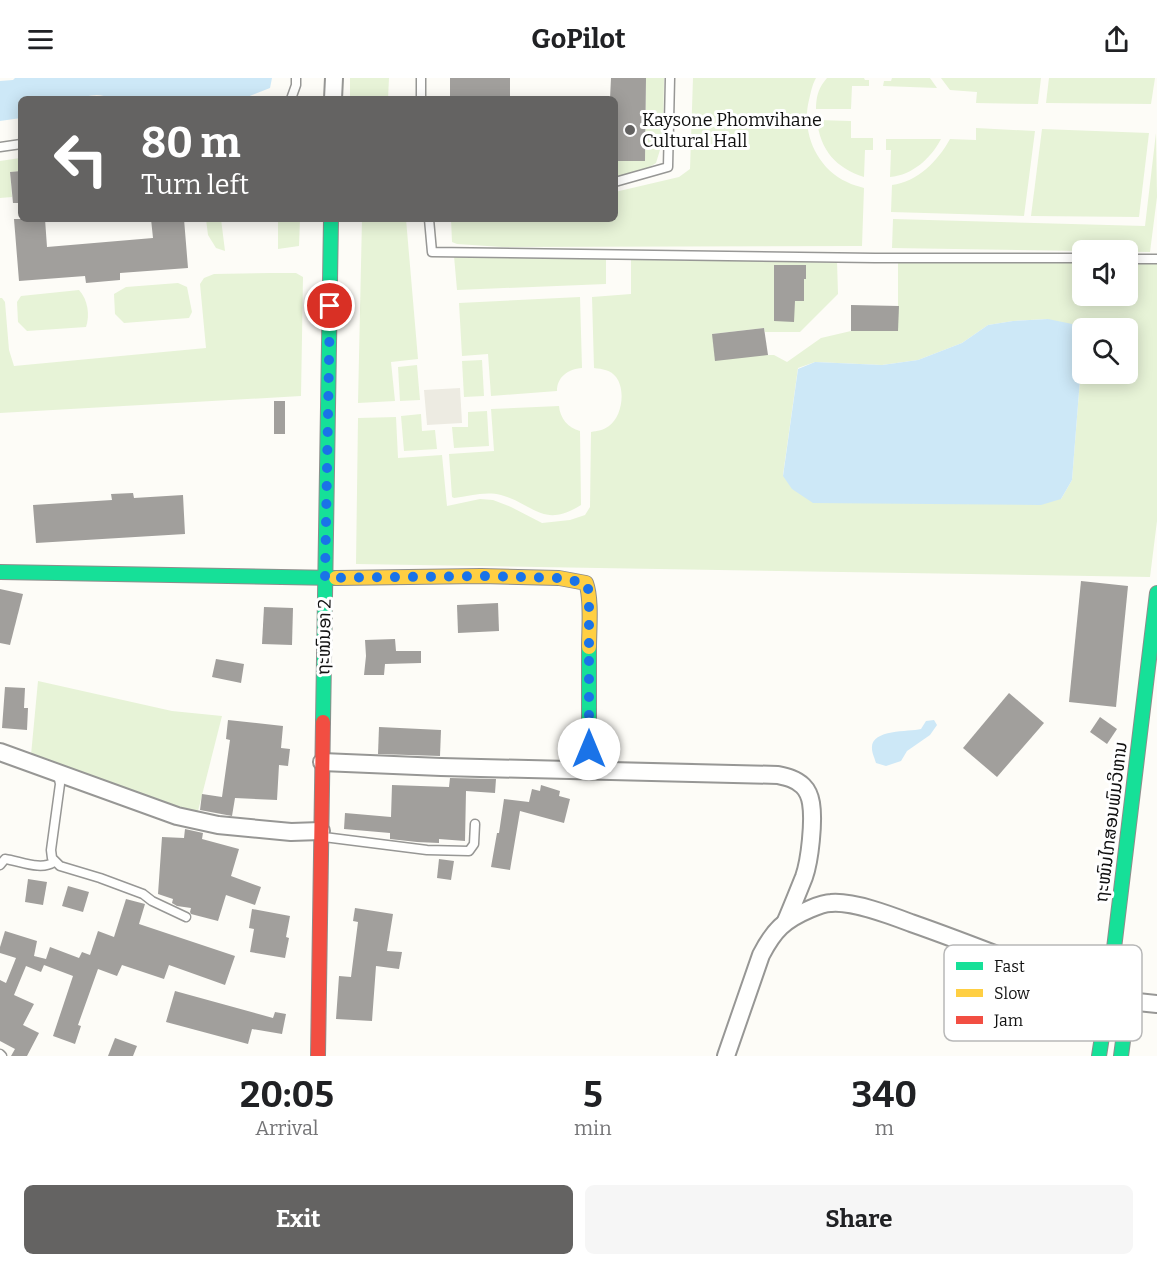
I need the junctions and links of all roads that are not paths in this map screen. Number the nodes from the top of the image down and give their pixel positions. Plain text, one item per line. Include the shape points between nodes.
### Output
1 (296, 78) edge
2 (334, 78) edge
3 (420, 78) edge
4 (670, 78) edge
5 (292, 96) edge
6 (333, 96) edge
7 (422, 96) edge
8 (18, 144) edge
9 (0, 147) edge
10 (618, 181) edge
11 (331, 222) edge
12 (429, 222) edge
13 (1072, 258) edge
14 (1138, 259) edge
15 (1157, 259) edge
16 (0, 572) edge
17 (325, 578) junction
18 (1157, 593) edge
19 (0, 752) edge
20 (322, 762) junction
21 (52, 770) junction
22 (589, 771) junction
23 (475, 824) dead end
24 (321, 834) junction
25 (54, 862) junction
26 (0, 865) edge
27 (186, 917) dead end
28 (786, 921) junction
29 (972, 945) edge
30 (1114, 945) edge
31 (1142, 1002) edge
32 (1157, 1004) edge
33 (1101, 1041) edge
34 (1123, 1041) edge
35 (318, 1056) edge
36 (726, 1056) edge
37 (1099, 1056) edge
38 (1121, 1056) edge

1 - 5 lane
2 - 6 street
3 - 7 lane
4 - 10 lane via 668,167
8 - 9 lane
11 - 17 main road, ຖະໜົນອາ 2
12 - 13 lane via 432,252
14 - 15 lane
16 - 17 main road
17 - 20 main road, ຖະໜົນອາ 2
17 - 22 main road via 481,576 559,578 586,583
18 - 30 main road, ຖະໜົນໄກສອນພົມວິຫານ
19 - 21 street
20 - 22 street
20 - 24 main road, ຖະໜົນອາ 2
21 - 24 street via 177,816 218,825
21 - 25 lane via 60,784 51,850
22 - 28 street via 777,775 795,779 808,793 812,821 804,876
23 - 24 lane via 474,844 469,851 427,850
24 - 35 main road, ຖະໜົນອາ 2
25 - 26 lane via 40,866 5,859
25 - 27 lane via 143,894
28 - 29 street via 820,905 849,904
28 - 36 street via 760,955
31 - 32 street
33 - 37 main road, ຖະໜົນໄກສອນພົມວິຫານ
34 - 38 main road

